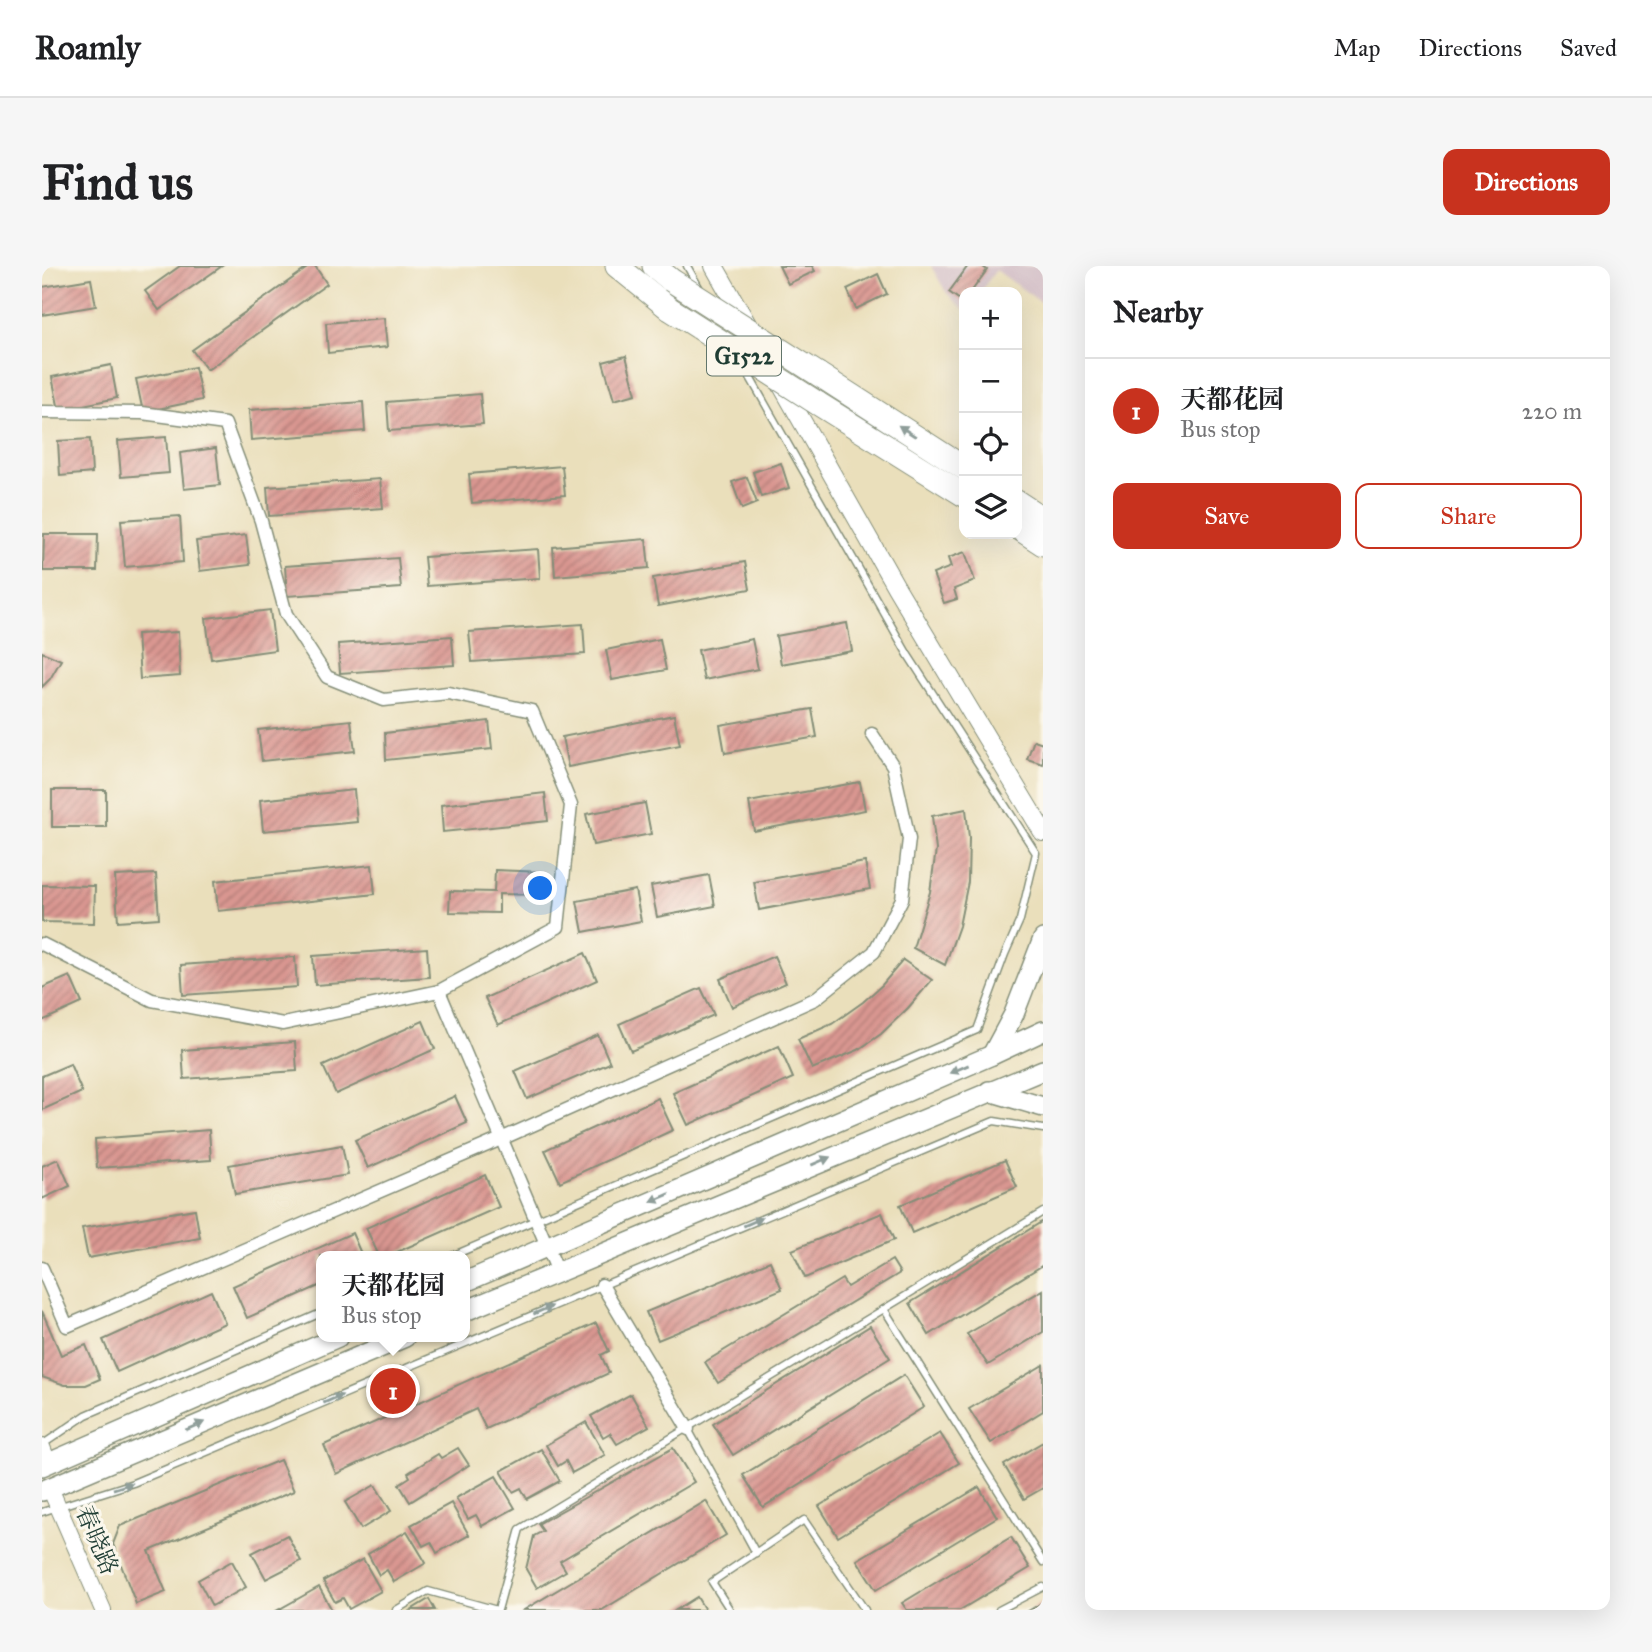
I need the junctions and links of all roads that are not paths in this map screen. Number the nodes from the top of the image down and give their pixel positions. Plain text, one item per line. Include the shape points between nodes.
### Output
1 (617, 266) edge
2 (714, 266) edge
3 (671, 271) edge
4 (715, 315) dead end
5 (729, 339) dead end
6 (42, 412) edge
7 (959, 465) edge
8 (959, 492) edge
9 (1022, 505) edge
10 (1043, 519) edge
11 (1022, 530) edge
12 (1043, 544) edge
13 (872, 734) dead end
14 (1043, 832) edge
15 (1043, 939) edge
16 (42, 944) edge
17 (439, 991) junction
18 (1043, 1031) edge
19 (992, 1055) junction
20 (1043, 1070) edge
21 (989, 1091) junction
22 (1043, 1107) edge
23 (1043, 1129) edge
24 (501, 1139) junction
25 (1043, 1212) edge
26 (535, 1220) junction
27 (547, 1246) junction
28 (464, 1251) edge
29 (42, 1268) edge
30 (558, 1272) junction
31 (470, 1280) edge
32 (602, 1285) junction
33 (470, 1309) edge
34 (884, 1309) junction
35 (316, 1315) edge
36 (470, 1341) edge
37 (326, 1342) edge
38 (394, 1342) edge
39 (467, 1342) edge
40 (688, 1429) junction
41 (43, 1455) edge
42 (50, 1495) edge
43 (42, 1512) edge
44 (756, 1553) junction
45 (1043, 1562) edge
46 (1043, 1587) edge
47 (103, 1610) edge
48 (397, 1610) edge
49 (498, 1610) edge
50 (730, 1610) edge
51 (865, 1610) edge
52 (999, 1610) edge

1 - 8 highway, G1522, bridge via 670,309
2 - 14 main road via 896,587
3 - 4 lane
7 -> 3 highway, G1522, bridge via 817,374
5 - 26 lane via 908,655 1036,853 1020,920 976,1030
6 - 17 street via 142,413 225,424 261,521 286,614 327,677 384,700 447,693 532,711 571,805 558,927
9 - 10 highway
11 - 12 highway
13 - 24 street via 893,766 909,839 902,899 874,952 815,999
15 - 19 main road via 1014,1014
16 - 17 street via 152,1000 283,1024
17 - 24 street
18 - 19 main road
19 -> 27 main road
20 - 21 main road
21 - 22 main road
30 -> 21 main road
32 -> 23 lane via 994,1121
24 - 26 street
24 - 29 street via 68,1326
25 - 34 lane
26 - 27 street
26 - 28 lane
27 - 30 street
27 - 31 main road
30 - 33 main road
36 -> 32 lane
32 - 40 street
34 - 40 lane
34 - 45 lane
35 - 41 lane via 86,1415
37 - 41 main road
42 -> 38 main road
42 -> 39 lane via 133,1483
40 - 44 lane
40 - 49 lane via 520,1529
42 - 43 lane
42 - 47 street, 春晓路
44 - 50 lane via 712,1582
44 - 51 lane via 804,1520
46 - 52 lane
48 - 49 lane via 428,1591

